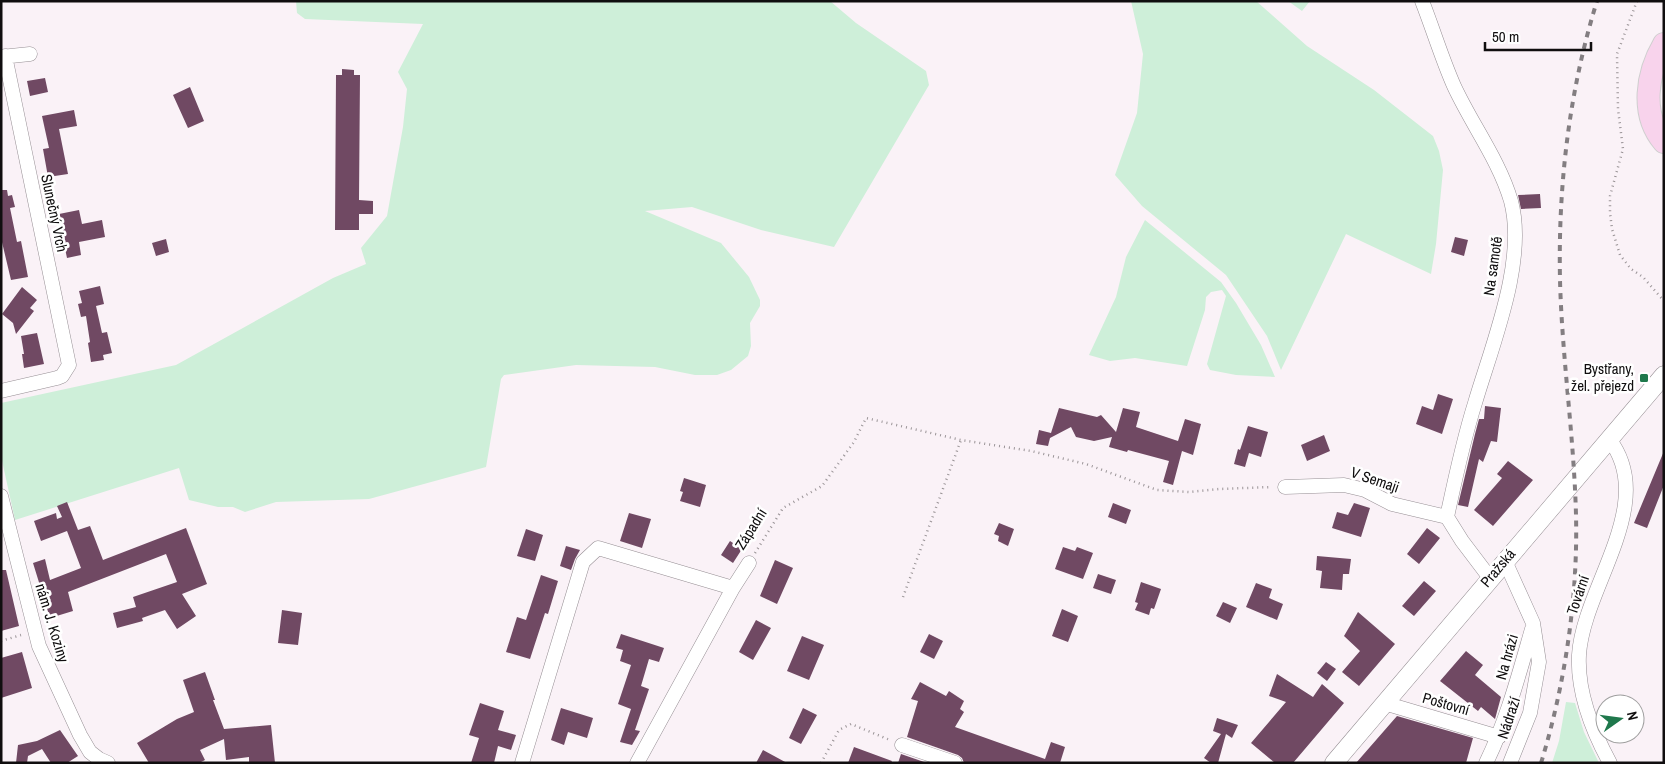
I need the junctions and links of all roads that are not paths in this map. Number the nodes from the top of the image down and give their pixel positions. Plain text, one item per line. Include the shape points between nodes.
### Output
1 (1422, 1) edge
2 (1664, 44) edge
3 (30, 54) dead end
4 (3, 57) edge
5 (1664, 142) edge
6 (1664, 375) edge
7 (1, 391) edge
8 (1609, 439) junction
9 (1285, 487) road end
10 (1, 496) edge
11 (1447, 517) junction
12 (1504, 561) junction
13 (749, 563) road end
14 (1490, 578) junction
15 (733, 588) junction
16 (1533, 623) junction
17 (1384, 704) junction
18 (1499, 737) junction
19 (902, 745) road end
20 (92, 758) edge
21 (108, 763) edge
22 (522, 763) edge
23 (637, 763) edge
24 (955, 763) edge
25 (1334, 763) edge
26 (1486, 763) edge
27 (1510, 763) edge
28 (1610, 763) edge

1 - 11 street, Na samotě via 1454,86 1499,170 1511,201 1515,229 1508,292 1457,465
2 - 5 main road via 1653,66 1648,91 1651,118
3 - 4 street
4 - 7 street, Slunečný Vrch via 68,365 62,376
6 - 8 street, Pražská
8 - 12 street, Pražská
8 - 28 street, Tovární via 1624,468 1625,505 1619,532 1583,629 1579,669 1583,700
9 - 11 street, V Semaji via 1344,485 1365,490 1392,504
10 - 20 street, nám. J. Koziny via 39,646
11 - 14 street
12 - 14 street, Pražská
12 - 16 street, Na hrázi
13 - 15 street, Západní
14 - 17 street, Pražská
15 - 22 street via 598,548 583,562
15 - 23 street, Západní
16 - 18 street, Na hrázi
16 - 27 street, Nádraží via 1539,662 1530,713
17 - 18 street, Poštovní
17 - 25 street, Pražská
18 - 26 street, Na hrázi
19 - 24 street
20 - 21 street, nám. J. Koziny

